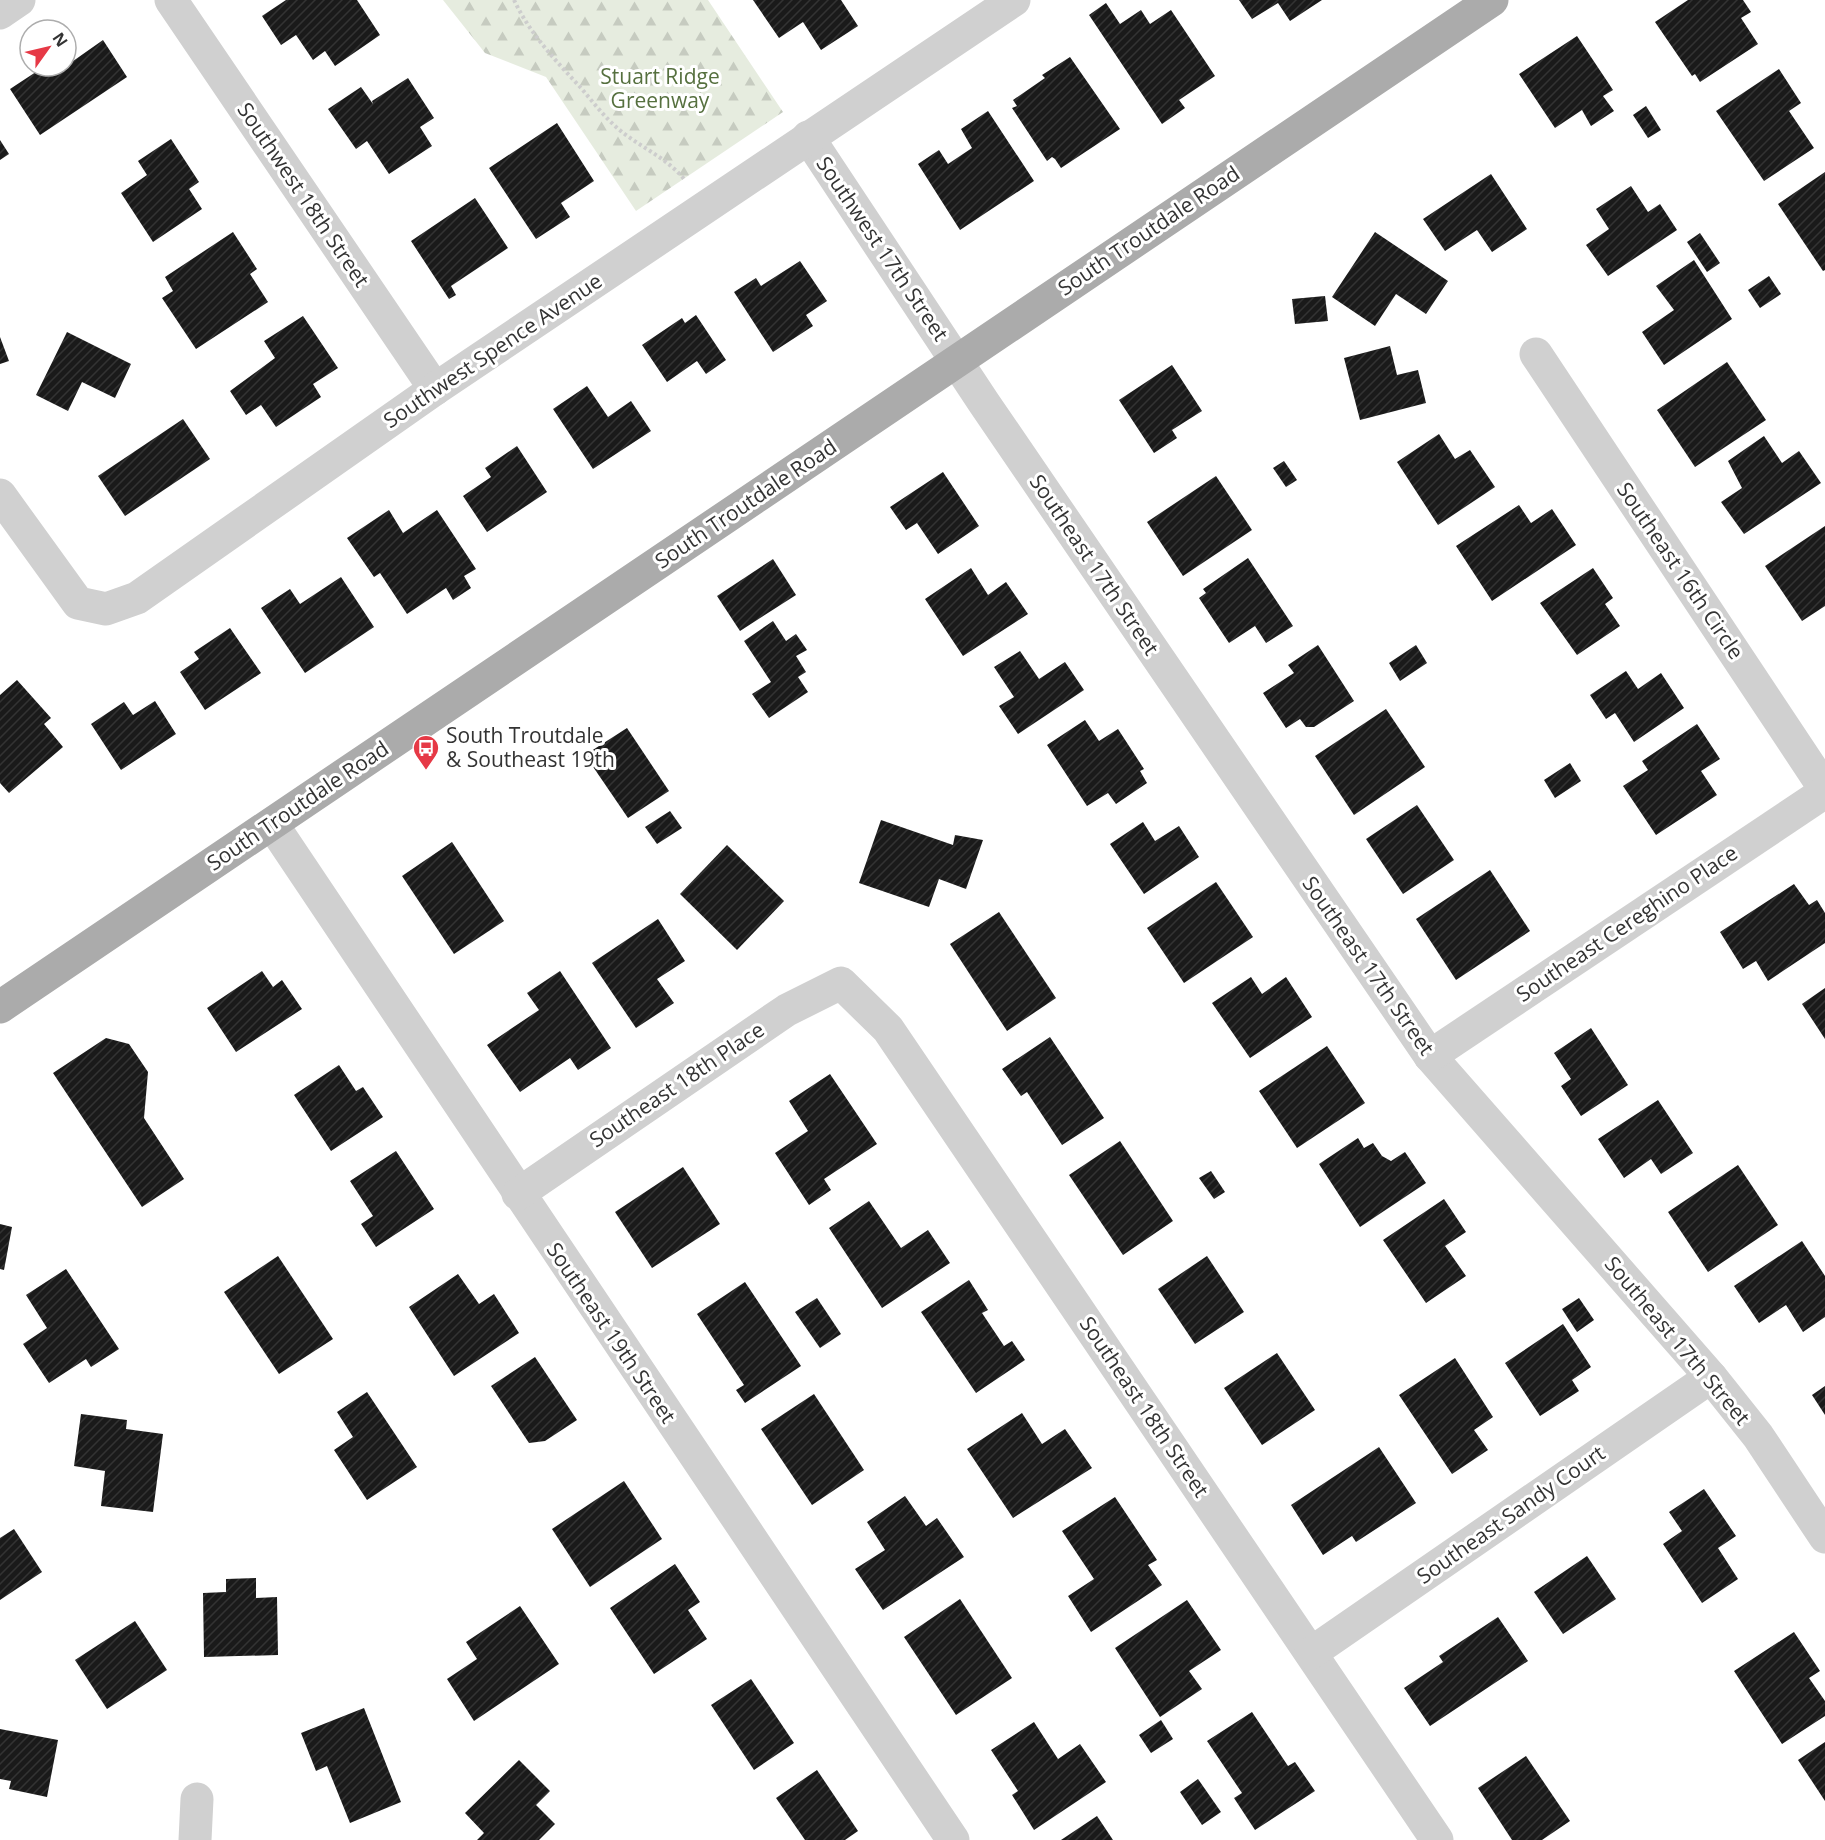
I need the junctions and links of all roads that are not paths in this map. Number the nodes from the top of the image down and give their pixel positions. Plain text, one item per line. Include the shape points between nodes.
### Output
1 (19, 0) edge
2 (171, 0) edge
3 (1014, 0) edge
4 (1492, 0) edge
5 (0, 13) edge
6 (808, 137) junction
7 (1536, 354) dead end
8 (956, 361) junction
9 (435, 389) junction
10 (0, 495) edge
11 (1825, 790) edge
12 (272, 824) junction
13 (841, 983) joint
14 (0, 1007) edge
15 (1430, 1056) junction
16 (518, 1194) junction
17 (1712, 1377) junction
18 (1825, 1537) edge
19 (1311, 1653) junction
20 (197, 1799) dead end
21 (195, 1840) edge
22 (953, 1840) edge
23 (1437, 1840) edge

1 - 5 street
2 - 9 street, Southwest 18th Street
3 - 6 street, Southwest Spence Avenue
4 - 8 main road, South Troutdale Road
6 - 8 street, Southwest 17th Street
6 - 9 street, Southwest Spence Avenue
7 - 11 street, Southeast 16th Circle
8 - 12 main road, South Troutdale Road
8 - 15 street, Southeast 17th Street
9 - 10 street, Southwest Spence Avenue via 137,598 106,609 78,603
11 - 15 street, Southeast Cereghino Place
12 - 14 main road, South Troutdale Road
12 - 16 street, Southeast 19th Street
13 - 16 street, Southeast 18th Place via 788,1010
13 - 19 street, Southeast 18th Street via 888,1029
15 - 17 street, Southeast 17th Street
16 - 22 street, Southeast 19th Street
17 - 18 street, Southeast 17th Street via 1758,1436
17 - 19 street, Southeast Sandy Court
19 - 23 street, Southeast 18th Street
20 - 21 street

